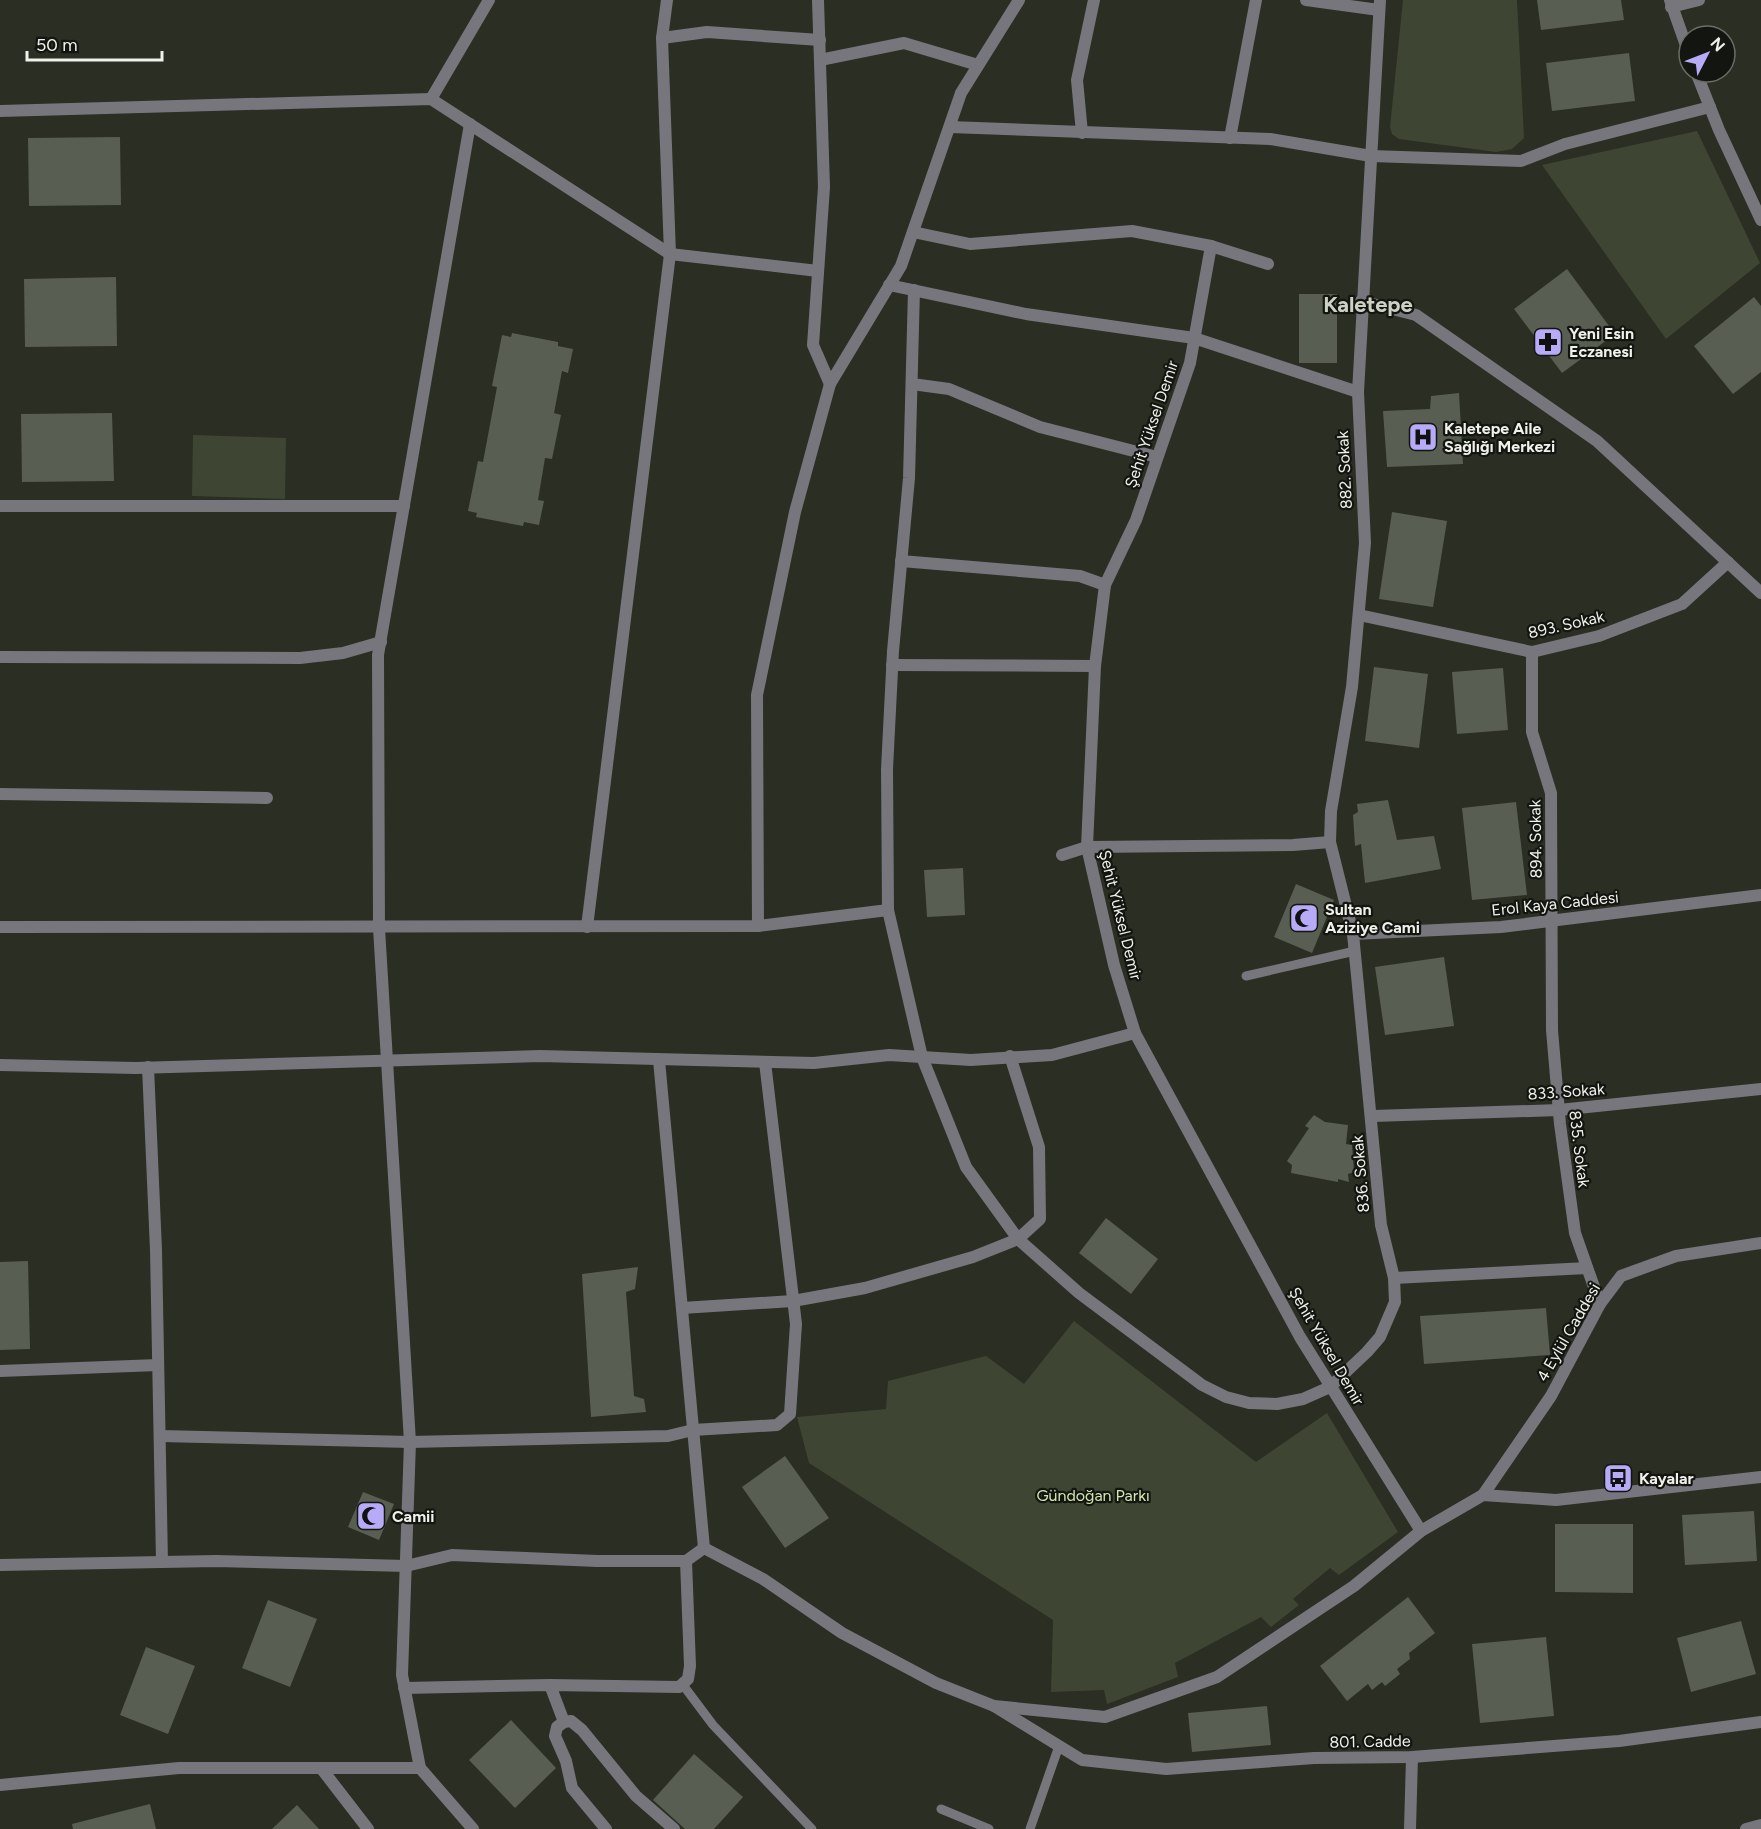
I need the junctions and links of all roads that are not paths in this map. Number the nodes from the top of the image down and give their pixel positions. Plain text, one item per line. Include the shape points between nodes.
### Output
1 (489, 0) edge
2 (667, 0) edge
3 (818, 0) edge
4 (1019, 0) edge
5 (1094, 0) edge
6 (1256, 0) edge
7 (1306, 0) edge
8 (1699, 0) edge
9 (1670, 4) edge
10 (1380, 5) edge
11 (1678, 24) edge
12 (662, 38) junction
13 (820, 40) junction
14 (820, 60) junction
15 (978, 65) junction
16 (1701, 84) edge
17 (431, 99) junction
18 (1710, 107) junction
19 (0, 111) edge
20 (470, 124) junction
21 (950, 127) junction
22 (1082, 133) junction
23 (1230, 138) junction
24 (1371, 156) junction
25 (1761, 220) edge
26 (913, 232) junction
27 (1211, 246) junction
28 (670, 254) junction
29 (1268, 264) dead end
30 (818, 271) junction
31 (890, 285) junction
32 (914, 291) junction
33 (1361, 301) junction
34 (1194, 338) junction
35 (830, 384) junction
36 (912, 384) junction
37 (1358, 392) junction
38 (1157, 457) junction
39 (0, 506) edge
40 (404, 506) junction
41 (901, 561) junction
42 (1728, 562) junction
43 (1105, 585) junction
44 (1761, 593) edge
45 (1359, 615) junction
46 (381, 642) junction
47 (1532, 652) junction
48 (0, 657) edge
49 (892, 665) junction
50 (1095, 666) junction
51 (0, 794) edge
52 (267, 798) dead end
53 (1330, 842) junction
54 (1087, 847) junction
55 (1062, 855) dead end
56 (1761, 895) edge
57 (888, 909) junction
58 (1553, 921) junction
59 (758, 926) junction
60 (0, 927) edge
61 (379, 927) junction
62 (587, 927) junction
63 (1353, 934) junction
64 (1354, 951) junction
65 (1246, 976) dead end
66 (1135, 1033) junction
67 (1010, 1056) junction
68 (922, 1057) junction
69 (659, 1059) junction
70 (389, 1062) junction
71 (765, 1062) junction
72 (0, 1065) edge
73 (148, 1067) junction
74 (1761, 1089) edge
75 (1559, 1110) junction
76 (1372, 1116) junction
77 (1018, 1239) junction
78 (1761, 1243) edge
79 (1587, 1268) junction
80 (1394, 1278) junction
81 (793, 1301) junction
82 (1600, 1304) junction
83 (682, 1308) junction
84 (158, 1365) junction
85 (0, 1371) edge
86 (1330, 1387) junction
87 (693, 1430) junction
88 (160, 1436) junction
89 (410, 1442) junction
90 (1761, 1477) edge
91 (1484, 1495) junction
92 (1421, 1531) junction
93 (704, 1548) junction
94 (686, 1561) junction
95 (162, 1562) junction
96 (0, 1565) edge
97 (406, 1566) junction
98 (683, 1684) junction
99 (550, 1685) junction
100 (404, 1688) junction
101 (994, 1706) junction
102 (564, 1722) junction
103 (1761, 1722) edge
104 (1059, 1746) junction
105 (1412, 1757) junction
106 (321, 1768) junction
107 (420, 1768) junction
108 (0, 1785) edge
109 (941, 1809) dead end
110 (1761, 1825) edge
111 (368, 1829) edge
112 (473, 1829) edge
113 (606, 1829) edge
114 (674, 1829) edge
115 (812, 1829) edge
116 (989, 1829) edge
117 (1030, 1829) edge
118 (1410, 1829) edge
119 (1746, 1829) edge

1 - 17 street
2 - 12 street
3 - 13 street
4 - 15 street
5 - 22 street via 1077,80
6 - 23 street
7 - 10 street
8 - 9 street
9 - 11 street
10 - 24 street, 882. Sokak
12 - 13 street via 707,32
12 - 28 street
13 - 14 street
14 - 15 street via 904,43
14 - 30 street via 824,187
15 - 21 street via 961,93
16 - 18 street
17 - 19 street
17 - 20 street
18 - 24 street via 1564,144 1521,161
18 - 25 street
20 - 28 street
20 - 40 street
21 - 22 street
21 - 26 street
22 - 23 street
23 - 24 street via 1270,140
24 - 33 street, 882. Sokak
26 - 27 street via 970,244 1132,231
26 - 31 street
27 - 29 street
27 - 34 street, Şehit Yüksel Demir
28 - 30 street
28 - 62 street
30 - 35 street via 813,345
31 - 32 street
31 - 35 street
32 - 34 street via 1026,314
32 - 36 street, 836. Sokak
33 - 37 street, 882. Sokak
33 - 42 street via 1416,315 1597,441
34 - 37 street
34 - 38 street, Şehit Yüksel Demir via 1190,363
35 - 59 street via 795,512 757,694
36 - 38 street via 950,389 1040,427
36 - 41 street, 836. Sokak
37 - 45 street, 882. Sokak via 1365,543
38 - 43 street, Şehit Yüksel Demir via 1136,520
39 - 40 street
40 - 46 street
41 - 43 street via 1080,576
41 - 49 street, 836. Sokak
42 - 44 street
42 - 47 street, 893. Sokak via 1682,604 1599,636
43 - 50 street, Şehit Yüksel Demir
45 - 47 street, 893. Sokak
45 - 53 street, 882. Sokak
46 - 48 street via 343,653 300,658
46 - 61 street
47 - 58 street, 894. Sokak via 1532,732 1551,794
49 - 50 street
49 - 57 street, 836. Sokak via 887,769
50 - 54 street, Şehit Yüksel Demir
51 - 52 street
53 - 54 street
53 - 63 street, 882. Sokak
54 - 55 street
54 - 66 street, Şehit Yüksel Demir via 1114,965
56 - 58 street, Erol Kaya Caddesi
57 - 59 street
57 - 68 street, 836. Sokak
58 - 63 street, Erol Kaya Caddesi
58 - 75 street, 835. Sokak via 1552,1030
59 - 62 street
60 - 61 street
61 - 62 street
61 - 70 street
63 - 64 street, 836. Sokak
64 - 65 lane
64 - 76 street, 836. Sokak
66 - 67 street via 1052,1054
66 - 86 street, Şehit Yüksel Demir
67 - 68 street via 971,1060
67 - 77 street via 1039,1147 1040,1220
68 - 71 street via 890,1054 814,1063
68 - 77 street, 836. Sokak via 966,1167
69 - 70 street via 540,1056
69 - 71 street
69 - 83 street
70 - 73 street
70 - 89 street
71 - 81 street
72 - 73 street
73 - 84 street
74 - 75 street, 833. Sokak
75 - 76 street, 833. Sokak
75 - 79 street, 835. Sokak via 1575,1233
76 - 80 street, 836. Sokak via 1381,1225
77 - 81 street via 973,1257 876,1285
77 - 86 street, 836. Sokak via 1079,1293 1202,1385 1249,1403 1277,1404 1303,1400
78 - 82 street, 4 Eylül Caddesi via 1676,1256 1621,1276
79 - 80 street
79 - 82 street, 835. Sokak
80 - 86 street, 836. Sokak via 1395,1302 1380,1338
81 - 83 street
81 - 87 street via 796,1324 790,1414 777,1425
82 - 91 street, 4 Eylül Caddesi via 1551,1396
83 - 87 street
84 - 85 street
84 - 88 street
86 - 92 street, Şehit Yüksel Demir
87 - 89 street via 668,1436
87 - 93 street
88 - 89 street
88 - 95 street
89 - 97 street
90 - 91 street via 1556,1500
91 - 92 street
92 - 101 street via 1354,1586 1217,1677 1106,1718
93 - 94 street
93 - 101 street via 763,1579 842,1634 936,1683
94 - 97 street via 452,1555
94 - 98 street via 690,1666
95 - 96 street
95 - 97 street
97 - 100 street
98 - 99 street
98 - 115 lane via 713,1725
99 - 100 street
99 - 102 street
100 - 107 street
101 - 104 street, 801. Cadde
102 - 113 street via 557,1727 555,1736 573,1788
102 - 114 street via 571,1721 582,1730 636,1796
103 - 105 street, 801. Cadde via 1619,1741
104 - 105 street, 801. Cadde via 1082,1760 1166,1769 1314,1758
104 - 117 lane
105 - 118 street
106 - 107 street
106 - 108 street via 179,1768
106 - 111 street
107 - 112 street
109 - 116 lane
110 - 119 street

